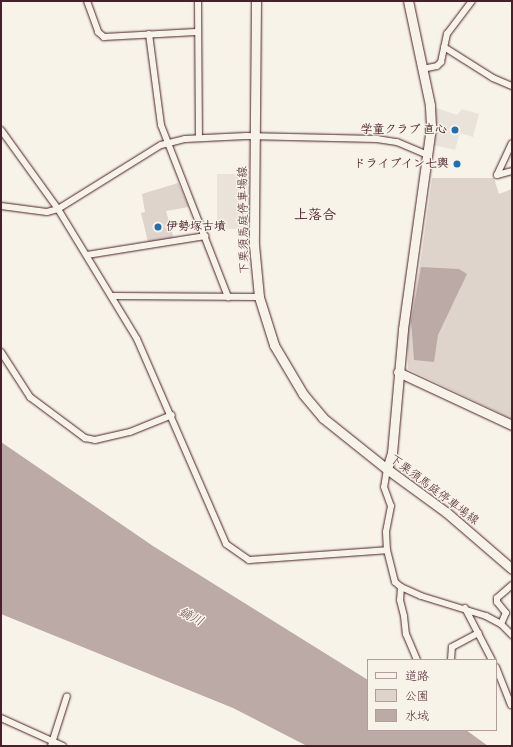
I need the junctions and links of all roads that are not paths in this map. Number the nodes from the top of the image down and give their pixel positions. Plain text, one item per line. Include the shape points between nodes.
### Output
1 (87, 1) edge
2 (198, 1) edge
3 (256, 1) edge
4 (408, 1) edge
5 (472, 1) edge
6 (196, 32) junction
7 (149, 34) junction
8 (444, 47) junction
9 (422, 70) junction
10 (512, 86) edge
11 (1, 130) edge
12 (256, 136) junction
13 (199, 138) junction
14 (168, 142) junction
15 (512, 143) edge
16 (428, 155) junction
17 (512, 171) edge
18 (1, 206) edge
19 (58, 209) junction
20 (205, 236) junction
21 (87, 255) junction
22 (112, 296) junction
23 (228, 297) junction
24 (259, 297) junction
25 (1, 352) edge
26 (398, 372) junction
27 (172, 415) junction
28 (512, 425) edge
29 (387, 469) junction
30 (387, 550) junction
31 (512, 569) edge
32 (512, 585) edge
33 (401, 588) junction
34 (465, 608) junction
35 (501, 624) junction
36 (478, 633) junction
37 (512, 635) edge
38 (417, 659) edge
39 (451, 659) edge
40 (491, 659) edge
41 (497, 670) edge
42 (67, 696) dead end
43 (511, 705) edge
44 (1, 718) edge
45 (52, 744) edge
46 (63, 746) edge

1 - 7 street via 101,36
2 - 6 street
3 - 12 main road, 下栗須馬庭停車場線
4 - 9 main road
5 - 8 street via 452,25
6 - 7 street
6 - 13 street
7 - 14 street via 160,122
8 - 9 street via 441,62 437,66
8 - 10 street via 493,78
9 - 16 main road via 431,117
11 - 19 street
12 - 13 street
12 - 16 street via 377,139 397,142
12 - 24 main road, 下栗須馬庭停車場線 via 254,245
13 - 14 street
14 - 19 street
14 - 20 street
15 - 17 street via 497,174
16 - 26 main road
18 - 19 street via 47,212
19 - 21 street
20 - 21 street
20 - 23 street
21 - 22 street
22 - 23 street
22 - 27 street via 137,339
23 - 24 street
24 - 29 main road, 下栗須馬庭停車場線 via 274,345 303,394 323,418
25 - 27 street via 30,397 85,438 95,440 136,431
26 - 28 main road
26 - 29 main road via 393,445
27 - 30 street via 220,532 226,544 243,558 249,560
29 - 30 street via 384,487 391,506 386,532
29 - 31 main road, 下栗須馬庭停車場線 via 452,516
30 - 33 street via 391,575
32 - 35 street via 498,598 497,602 506,613
33 - 34 street
33 - 38 street via 400,600 406,634
34 - 35 street
34 - 36 street
35 - 37 street
36 - 39 street via 452,647
36 - 40 street
41 - 43 street
42 - 45 street
44 - 45 street
45 - 46 street

